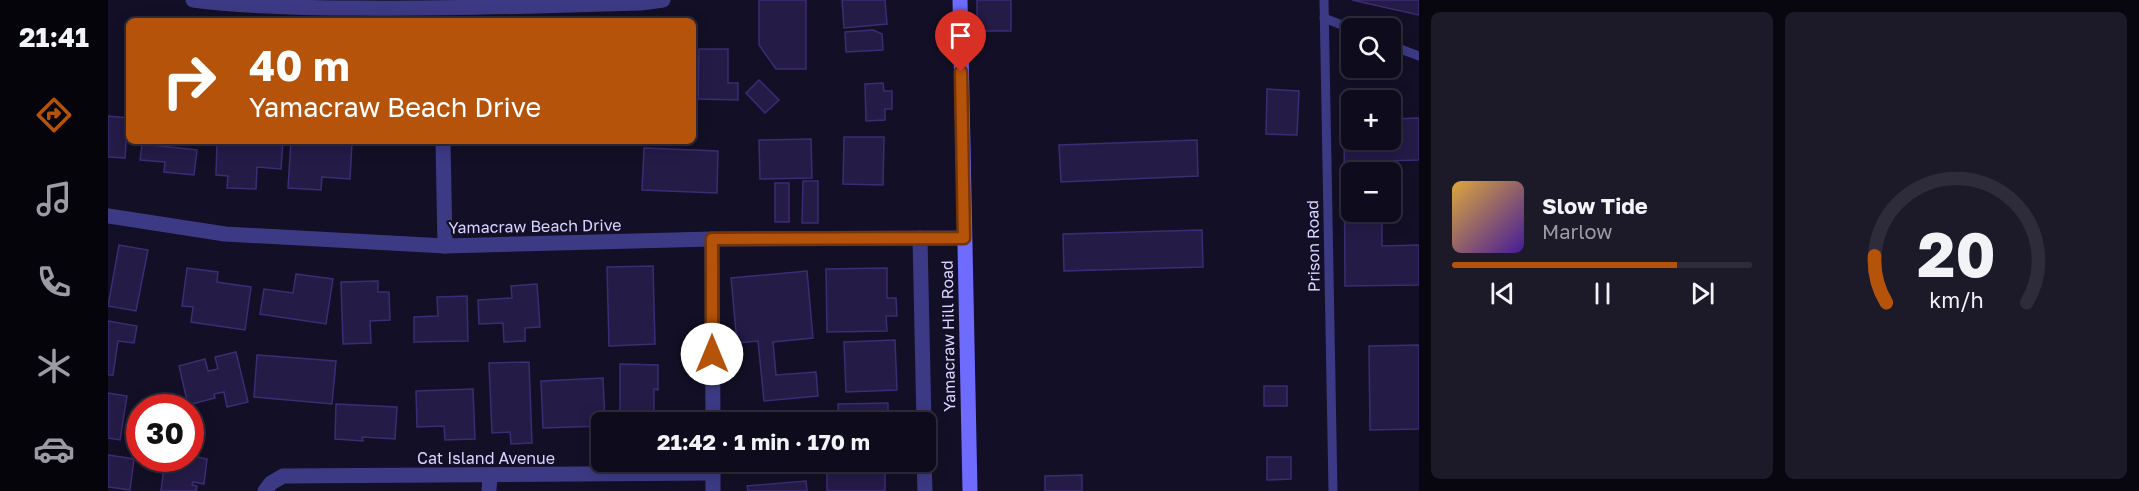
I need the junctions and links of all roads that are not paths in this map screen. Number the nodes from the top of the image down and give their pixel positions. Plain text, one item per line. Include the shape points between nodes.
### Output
1 (193, 0) edge
2 (663, 0) edge
3 (960, 0) edge
4 (1324, 0) edge
5 (441, 15) edge
6 (1324, 18) junction
7 (1341, 25) edge
8 (1401, 49) edge
9 (1419, 56) edge
10 (443, 144) edge
11 (108, 216) edge
12 (920, 238) junction
13 (964, 238) junction
14 (712, 239) junction
15 (445, 246) junction
16 (713, 412) edge
17 (924, 412) edge
18 (657, 472) edge
19 (713, 472) edge
20 (924, 472) edge
21 (489, 484) edge
22 (265, 491) edge
23 (713, 491) edge
24 (925, 491) edge
25 (970, 491) edge
26 (1332, 491) edge

1 - 5 street
2 - 5 street
3 - 13 main road, Yamacraw Hill Road
4 - 6 lane, Prison Road
6 - 7 lane
6 - 26 lane, Prison Road
8 - 9 lane
10 - 15 street
11 - 15 street, Yamacraw Beach Drive via 225,234
12 - 13 street, Yamacraw Beach Drive
12 - 14 street, Yamacraw Beach Drive
12 - 17 street
13 - 25 main road, Yamacraw Hill Road
14 - 15 street, Yamacraw Beach Drive
14 - 16 street
18 - 21 street, Cat Island Avenue
19 - 23 street
20 - 24 street
21 - 22 street, Cat Island Avenue via 283,476

